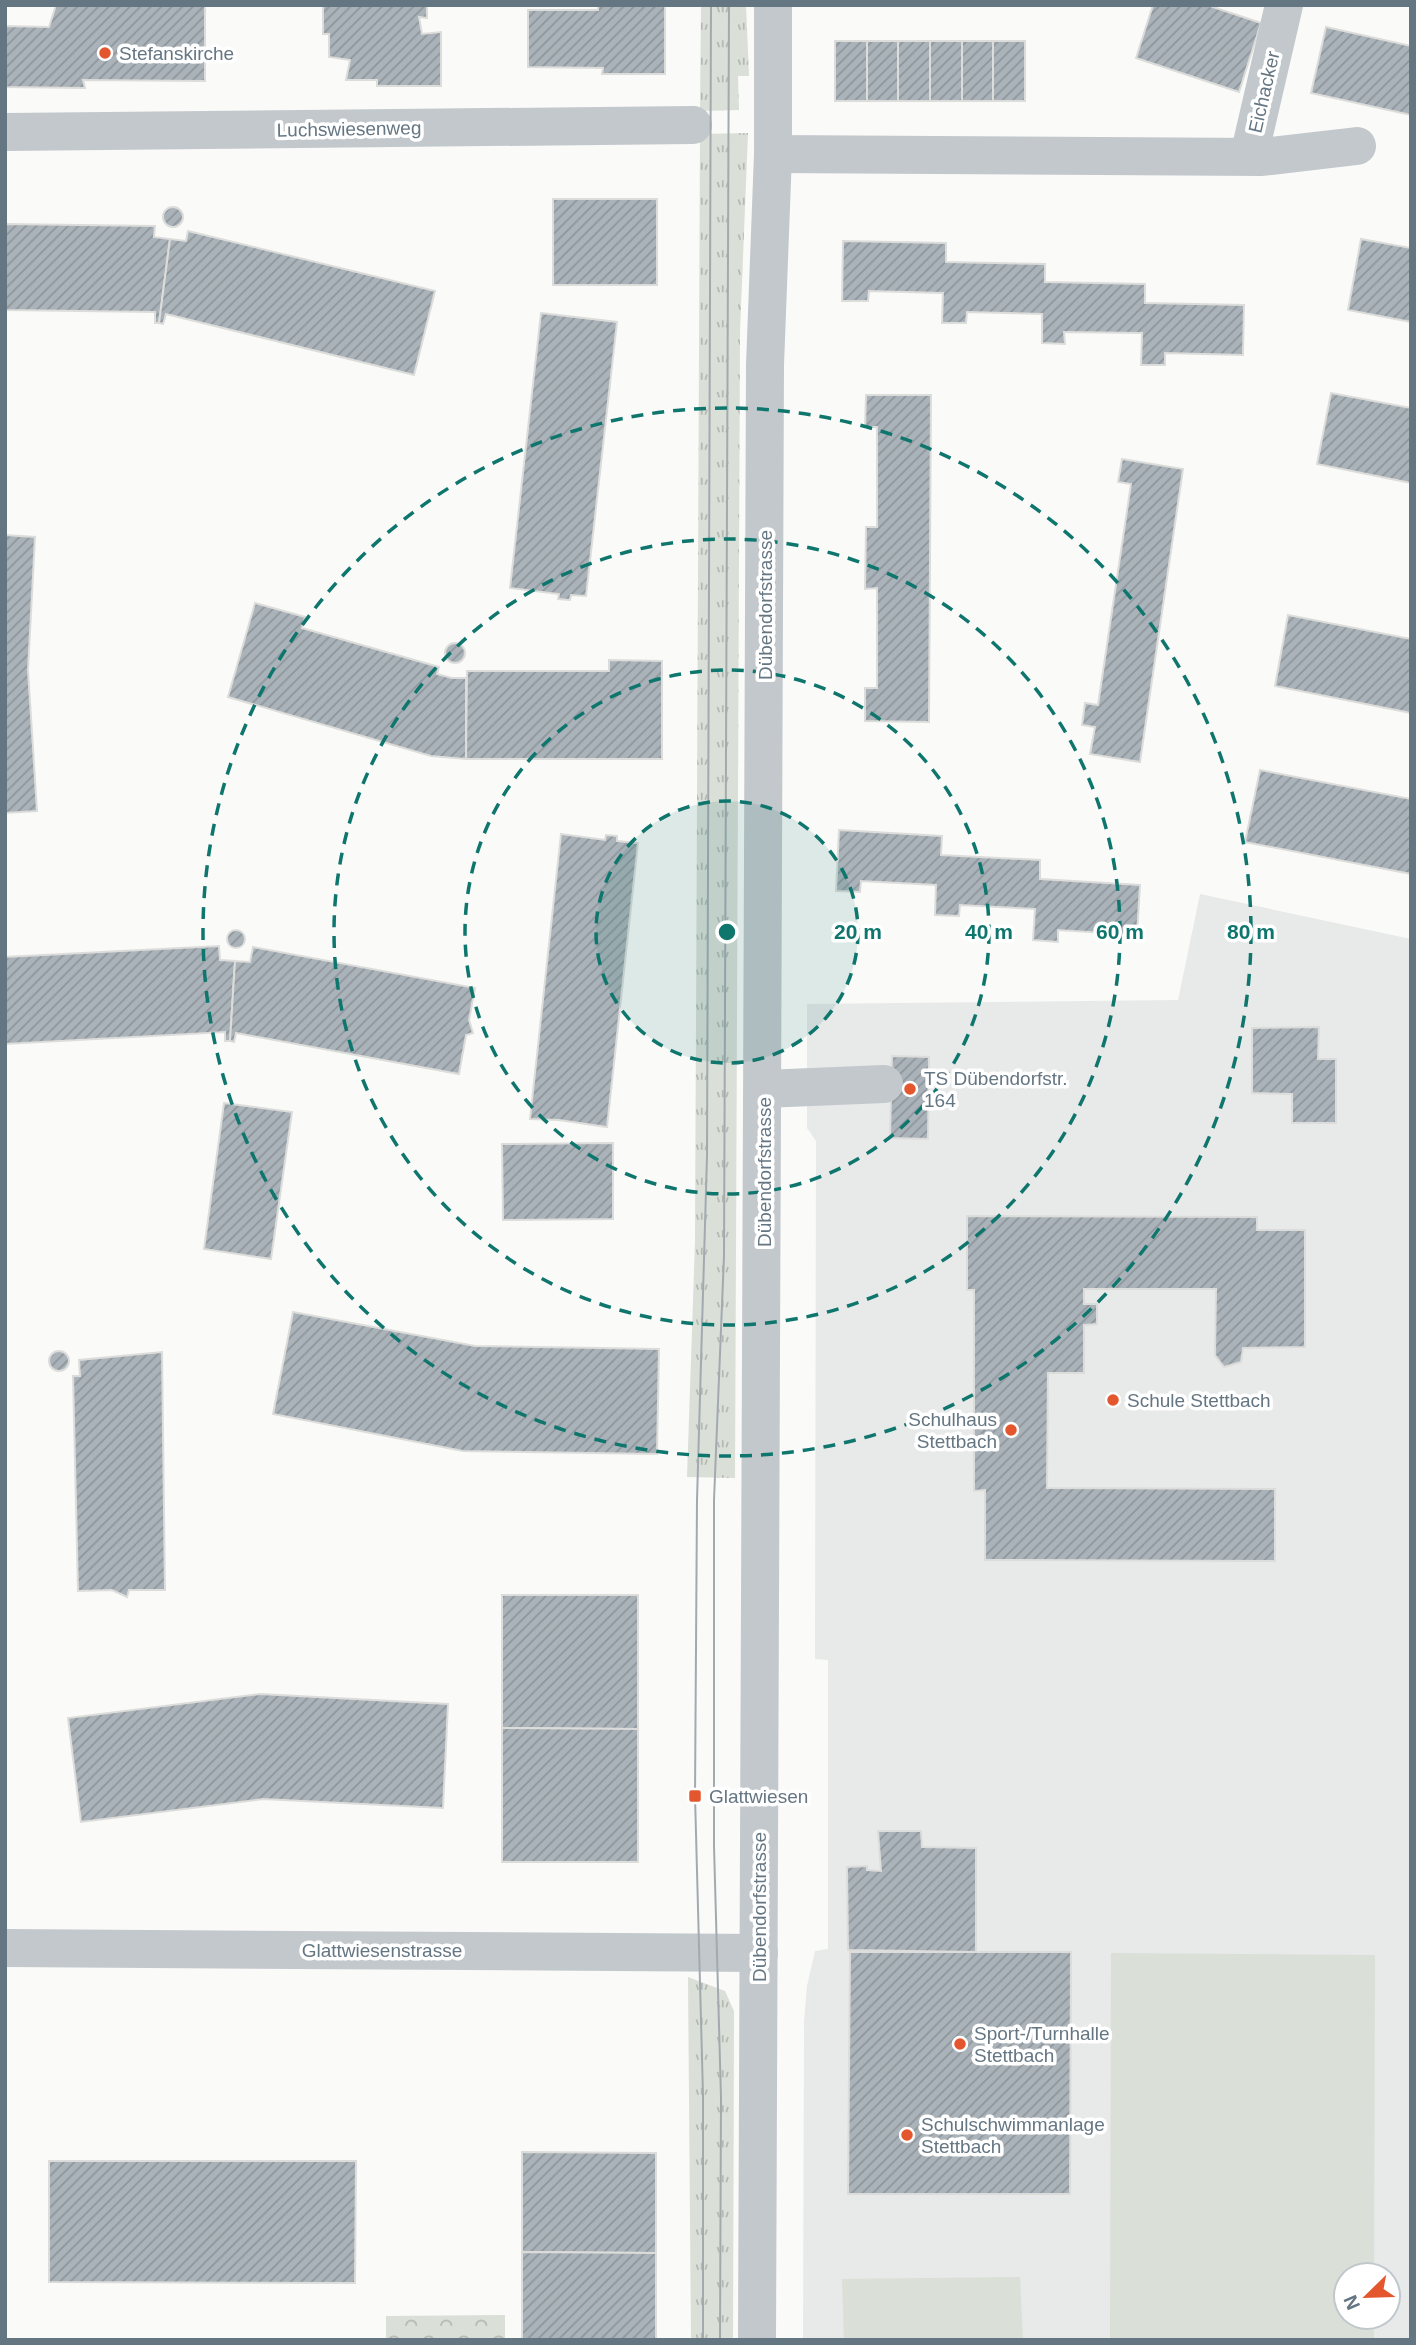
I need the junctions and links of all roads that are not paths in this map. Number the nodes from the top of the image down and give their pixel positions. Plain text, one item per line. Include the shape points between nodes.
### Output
1 (773, 5) edge
2 (1284, 5) edge
3 (692, 124) dead end
4 (5, 132) edge
5 (1357, 146) dead end
6 (773, 154) junction
7 (1249, 156) junction
8 (884, 1084) dead end
9 (764, 1089) junction
10 (5, 1948) edge
11 (759, 1953) junction
12 (757, 2340) edge

1 - 6 street, Dübendorfstrasse
2 - 7 street, Eichacker
3 - 4 street, Luchswiesenweg
5 - 7 street, Eichacker
6 - 7 street
6 - 9 street, Dübendorfstrasse via 765,365
8 - 9 street
9 - 11 street, Dübendorfstrasse
10 - 11 street, Glattwiesenstrasse
11 - 12 street, Dübendorfstrasse

